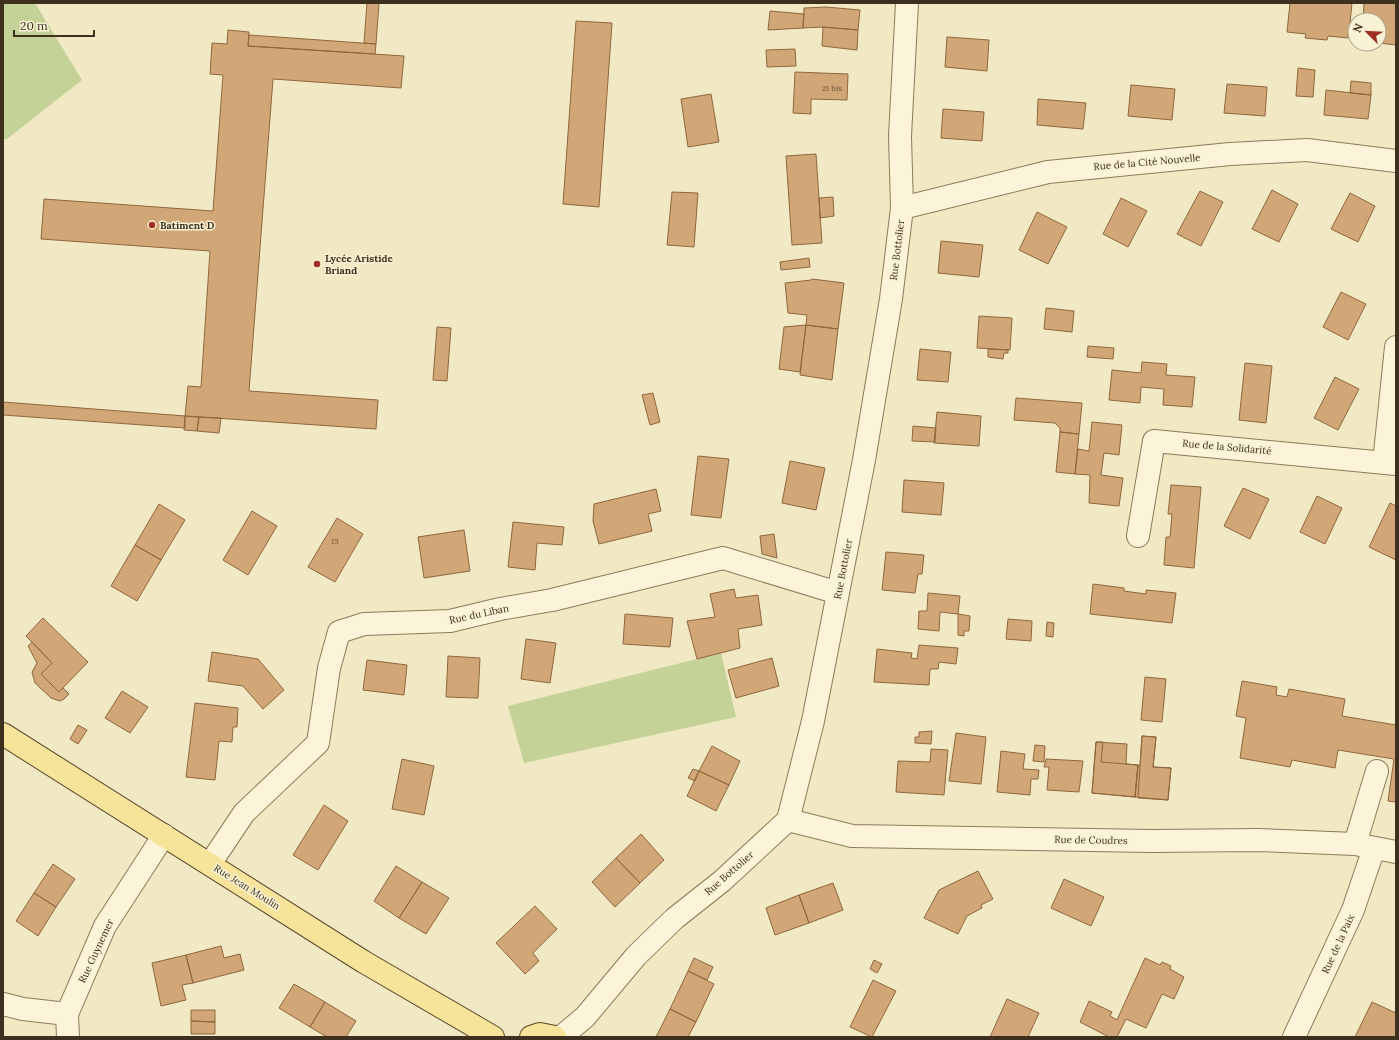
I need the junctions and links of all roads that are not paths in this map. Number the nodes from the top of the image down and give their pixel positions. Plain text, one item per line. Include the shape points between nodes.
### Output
1 (907, 3) edge
2 (1396, 161) edge
3 (902, 208) junction
4 (1396, 347) edge
5 (1390, 463) edge
6 (1138, 536) dead end
7 (838, 593) junction
8 (3, 734) edge
9 (1377, 770) dead end
10 (788, 820) junction
11 (164, 835) junction
12 (1364, 846) junction
13 (1396, 852) edge
14 (210, 864) junction
15 (3, 1004) edge
16 (67, 1014) junction
17 (68, 1037) edge
18 (493, 1037) edge
19 (531, 1037) edge
20 (555, 1037) edge
21 (561, 1037) edge
22 (1294, 1037) edge

1 - 3 street, Rue Bottolier via 900,136
2 - 3 street, Rue de la Cité Nouvelle via 1307,150 1222,155 1048,172
3 - 7 street, Rue Bottolier via 889,315
4 - 5 street
5 - 6 street, Rue de la Solidarité via 1154,441
7 - 10 street, Rue Bottolier via 813,721
7 - 14 street, Rue du Liban via 723,558 552,600 450,621 364,624 339,632 329,668 318,743 244,813
8 - 11 main road, Rue Jean Moulin
9 - 12 street, Rue de la Paix
10 - 12 street, Rue de Coudres via 852,836 1128,841 1258,840
10 - 21 street, Rue Bottolier via 722,881 674,919 636,956 585,1017
11 - 14 main road, Rue Jean Moulin
11 - 16 street, Rue Guynemer via 105,926
12 - 13 street, Rue de Coudres
12 - 22 street, Rue de la Paix via 1353,910
14 - 18 main road, Rue Jean Moulin via 364,962
15 - 16 street
16 - 17 street
19 - 20 main road via 540,1034

